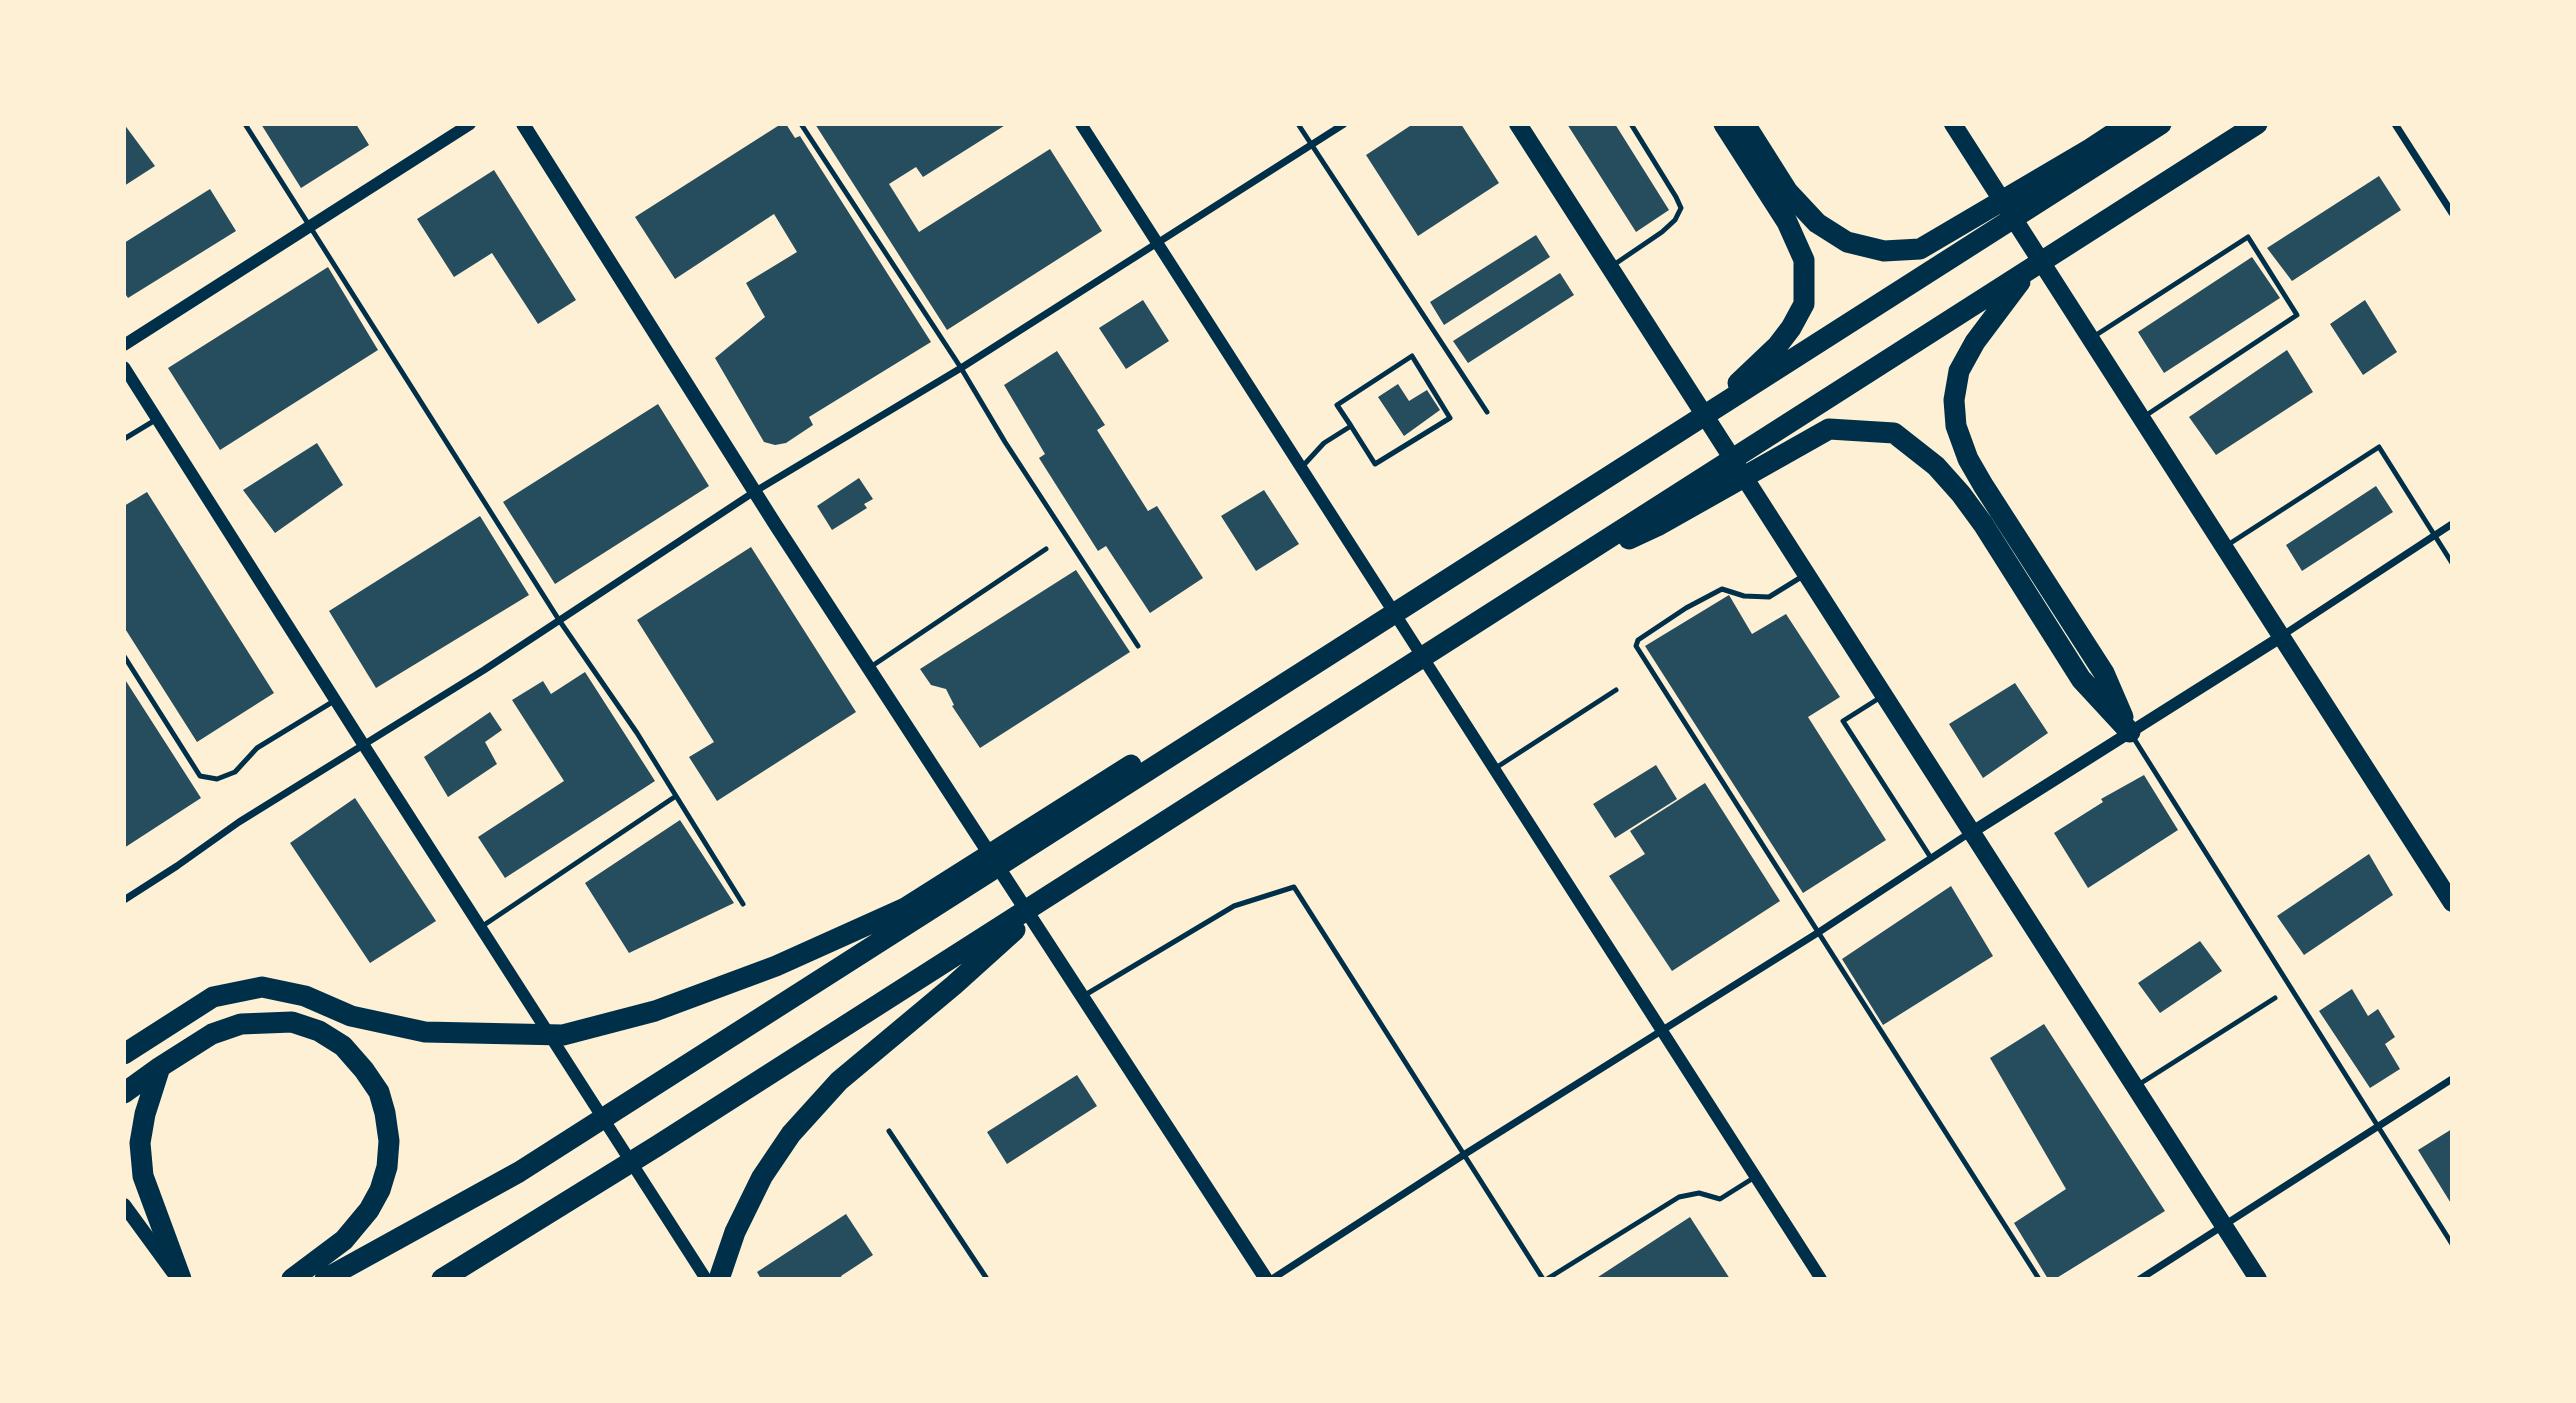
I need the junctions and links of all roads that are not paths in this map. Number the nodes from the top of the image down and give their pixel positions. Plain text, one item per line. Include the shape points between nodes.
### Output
1 (245, 124) edge
2 (470, 124) edge
3 (523, 124) edge
4 (801, 124) edge
5 (1081, 124) edge
6 (1298, 124) edge
7 (1344, 124) edge
8 (1518, 124) edge
9 (1631, 124) edge
10 (1724, 124) edge
11 (1745, 124) edge
12 (1953, 124) edge
13 (2127, 124) edge
14 (2161, 124) edge
15 (2257, 124) edge
16 (2395, 124) edge
17 (1312, 145) junction
18 (2095, 156) junction
19 (2452, 213) edge
20 (311, 226) junction
21 (1157, 242) junction
22 (1609, 267) junction
23 (2028, 271) junction
24 (2090, 338) junction
25 (124, 345) edge
26 (1783, 354) junction
27 (124, 367) edge
28 (961, 368) junction
29 (1487, 412) dead end
30 (157, 419) junction
31 (2141, 419) junction
32 (1351, 426) junction
33 (124, 439) edge
34 (1301, 468) junction
35 (754, 492) junction
36 (1653, 519) junction
37 (2452, 524) edge
38 (2434, 536) junction
39 (2224, 548) junction
40 (1045, 549) dead end
41 (2452, 563) edge
42 (1805, 574) junction
43 (559, 620) junction
44 (2281, 636) junction
45 (1138, 646) dead end
46 (124, 656) edge
47 (869, 668) junction
48 (1616, 690) dead end
49 (1883, 695) junction
50 (335, 700) junction
51 (2130, 732) junction
52 (363, 744) junction
53 (1494, 769) junction
54 (676, 796) junction
55 (1972, 832) junction
56 (1931, 858) junction
57 (1057, 891) junction
58 (124, 900) edge
59 (2452, 903) edge
60 (743, 904) dead end
61 (909, 915) junction
62 (481, 927) junction
63 (1819, 932) junction
64 (1082, 996) junction
65 (2275, 998) dead end
66 (1662, 1030) junction
67 (124, 1054) edge
68 (160, 1066) junction
69 (2452, 1079) edge
70 (2135, 1087) junction
71 (124, 1093) edge
72 (2377, 1127) junction
73 (889, 1131) dead end
74 (1465, 1154) junction
75 (1755, 1176) junction
76 (124, 1205) edge
77 (2224, 1226) junction
78 (2452, 1244) edge
79 (298, 1273) edge
80 (179, 1279) edge
81 (325, 1279) edge
82 (442, 1279) edge
83 (706, 1279) edge
84 (719, 1279) edge
85 (987, 1279) edge
86 (1266, 1279) edge
87 (1272, 1279) edge
88 (1545, 1279) edge
89 (1821, 1279) edge
90 (2039, 1279) edge
91 (2140, 1279) edge
92 (2258, 1279) edge

1 - 20 lane
2 - 20 street
3 - 35 main road
4 - 28 lane
5 - 21 street
6 - 17 lane
7 - 17 street
8 - 22 main road
9 - 22 lane via 1681,208 1662,232
10 - 26 highway via 1787,222 1804,260 1804,304
11 - 18 highway via 1788,192 1817,223 1847,242 1884,251 1920,249
12 - 24 main road
13 - 18 highway
14 - 18 highway
15 - 23 highway
16 - 19 street
17 - 21 street
17 - 29 lane
18 - 26 highway via 1934,269
20 - 25 street
20 - 43 lane
21 - 28 street
21 - 34 street
22 - 42 main road
23 - 36 highway via 1817,406
23 - 51 highway via 1959,371 1956,426 1983,485 2104,673
24 - 31 main road
24 - 31 lane via 2248,237 2297,315
26 - 61 highway via 1703,417 1622,469 1168,759 1131,765 1081,805
27 - 30 street
28 - 35 street
28 - 45 lane
30 - 33 lane
30 - 50 street
31 - 39 main road
32 - 32 lane via 1337,405 1412,356 1450,418 1375,464
32 - 34 lane via 1324,443
34 - 53 street
35 - 43 street
35 - 47 main road
36 - 51 highway via 1829,429 1894,433 1937,466 1983,524 2081,679
36 - 57 highway via 1556,572
37 - 38 street
38 - 39 lane via 2379,447
38 - 41 lane
38 - 44 street
39 - 44 main road
40 - 47 lane
42 - 49 main road
42 - 63 lane via 1769,597 1722,589 1686,608 1638,640 1636,646
43 - 52 street
43 - 54 lane
44 - 51 street
44 - 59 main road
46 - 50 lane via 200,776 216,779 235,772 257,748
47 - 64 main road
48 - 53 lane
49 - 55 main road
49 - 56 lane via 1843,721
50 - 52 street
51 - 55 street
51 - 72 lane
52 - 58 street
52 - 62 street
53 - 66 street
54 - 60 lane
54 - 62 lane
55 - 56 street
55 - 70 main road
56 - 63 street
57 - 82 highway
57 - 84 highway via 839,1081 791,1134 762,1177 735,1232
61 - 67 highway via 655,1011 563,1035 425,1032 351,1016 305,996 262,987 213,997
61 - 81 highway via 691,1063 519,1172
62 - 83 street
63 - 66 street
63 - 90 lane
64 - 74 lane via 1234,906 1294,887
64 - 86 main road
65 - 70 lane
66 - 74 street
66 - 75 street
68 - 71 highway
68 - 79 highway via 212,1034 241,1024 292,1022 343,1046 379,1092 389,1141 380,1191 344,1240
68 - 80 highway via 140,1143 143,1176
69 - 72 street
70 - 77 main road
72 - 77 street
72 - 78 lane
73 - 85 lane
74 - 87 street
74 - 88 lane
75 - 88 lane via 1720,1199 1699,1193 1679,1197
75 - 89 street
76 - 80 main road
77 - 91 street
77 - 92 main road

